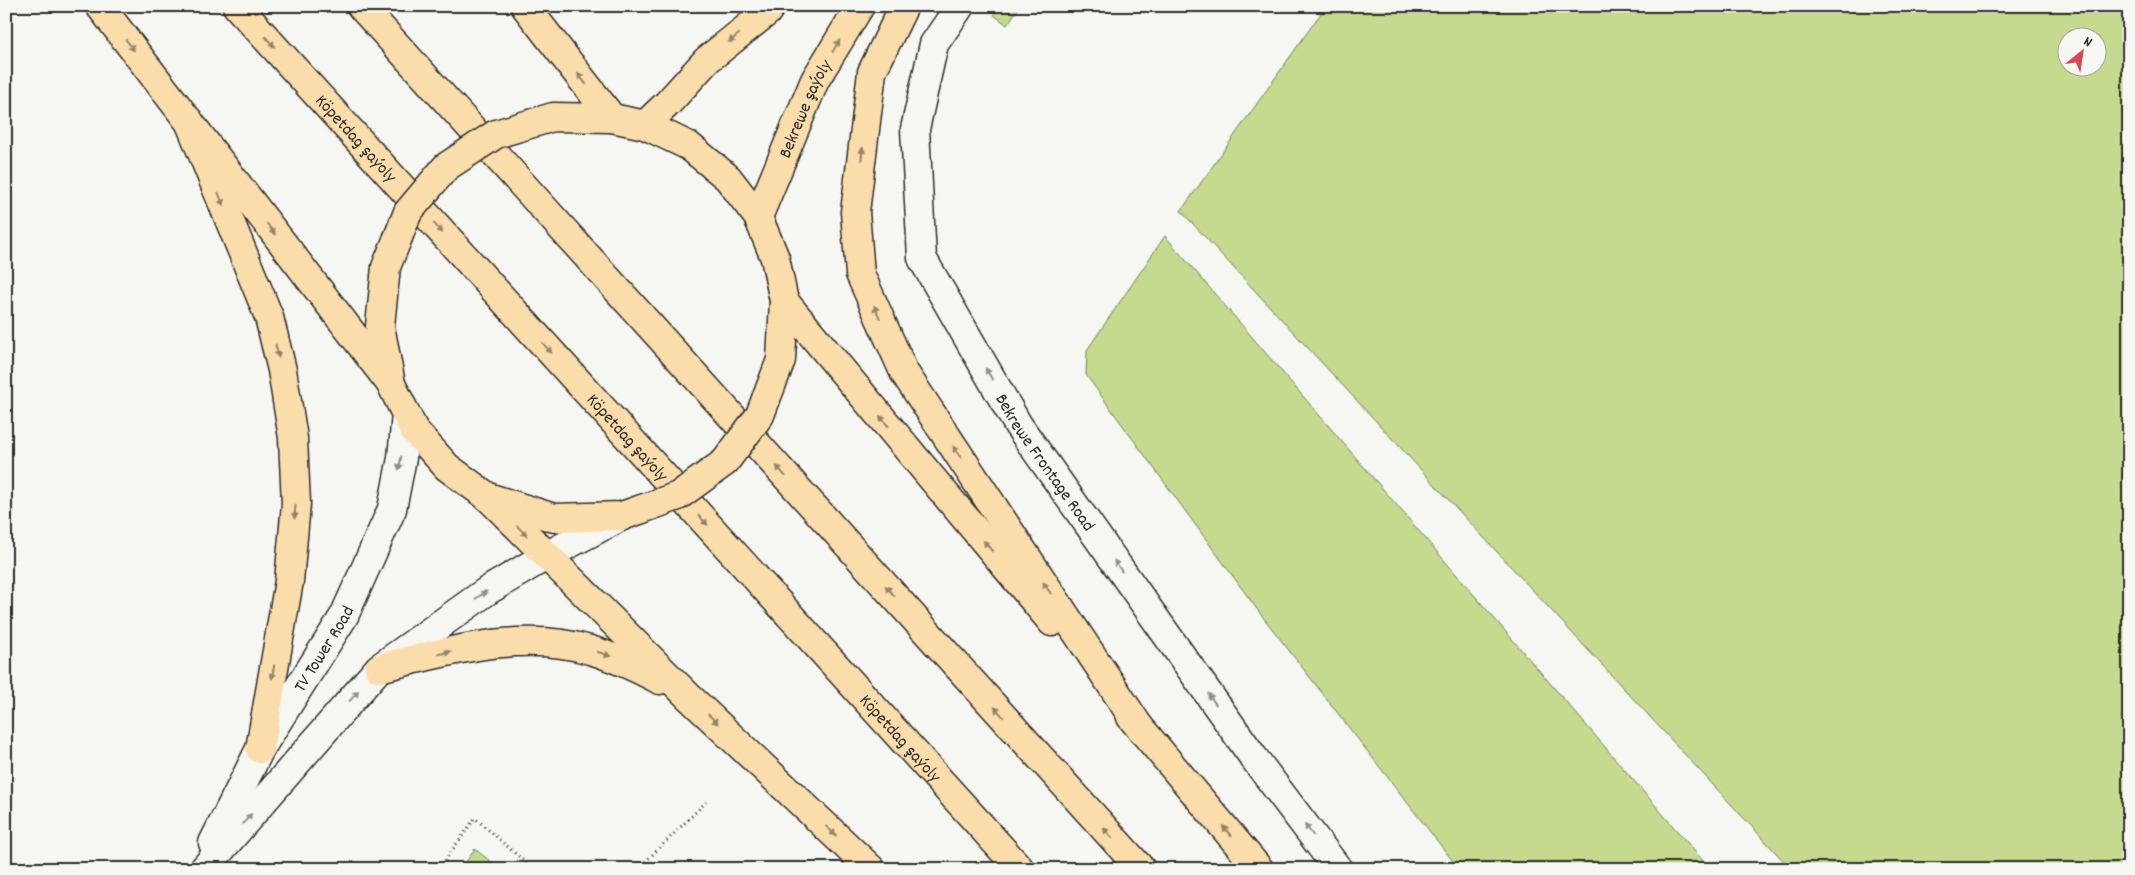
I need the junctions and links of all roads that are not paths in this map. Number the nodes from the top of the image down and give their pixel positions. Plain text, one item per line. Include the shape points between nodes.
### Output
1 (100, 6) edge
2 (237, 6) edge
3 (362, 6) edge
4 (525, 6) edge
5 (771, 6) edge
6 (860, 6) edge
7 (904, 6) edge
8 (960, 6) edge
9 (612, 118) junction
10 (189, 121) junction
11 (645, 125) junction
12 (758, 217) junction
13 (784, 301) junction
14 (391, 384) junction
15 (406, 414) junction
16 (488, 496) junction
17 (632, 513) junction
18 (546, 556) junction
19 (379, 668) junction
20 (688, 696) junction
21 (1142, 731) junction
22 (260, 750) junction
23 (200, 869) edge
24 (204, 869) edge
25 (871, 869) edge
26 (1020, 869) edge
27 (1140, 869) edge
28 (1258, 869) edge
29 (1338, 869) edge

1 -> 10 main road
2 -> 26 main road, Köpetdag şaýoly
27 -> 3 main road
9 -> 4 main road
5 -> 11 main road via 708,60
12 -> 6 main road, Bekrewe şaýoly via 815,80
21 -> 7 main road via 904,372 860,274 855,212 872,72
29 -> 8 street, Bekrewe Frontage Road via 1254,758 1018,425 922,258 916,128 934,44
9 - 11 main road
9 - 14 main road, bridge via 553,117 496,134 446,167 408,212 386,267 380,326
10 -> 14 main road
10 -> 22 main road via 269,317 293,438 296,504 289,581
11 - 12 main road via 689,146 728,178
12 - 13 main road via 775,258
13 - 17 main road, bridge via 781,360 760,415 725,462 678,496
21 -> 13 main road
14 - 15 main road
15 - 16 main road via 414,430 447,467
15 -> 22 street, TV Tower Road via 392,509 344,616
16 - 17 main road via 554,518
16 -> 18 main road
17 - 18 street
19 -> 18 street via 478,597
18 - 20 main road
19 -> 20 main road via 448,651 540,641 589,649 626,662
24 -> 19 street
20 -> 25 main road
28 -> 21 main road
22 - 23 street, TV Tower Road

